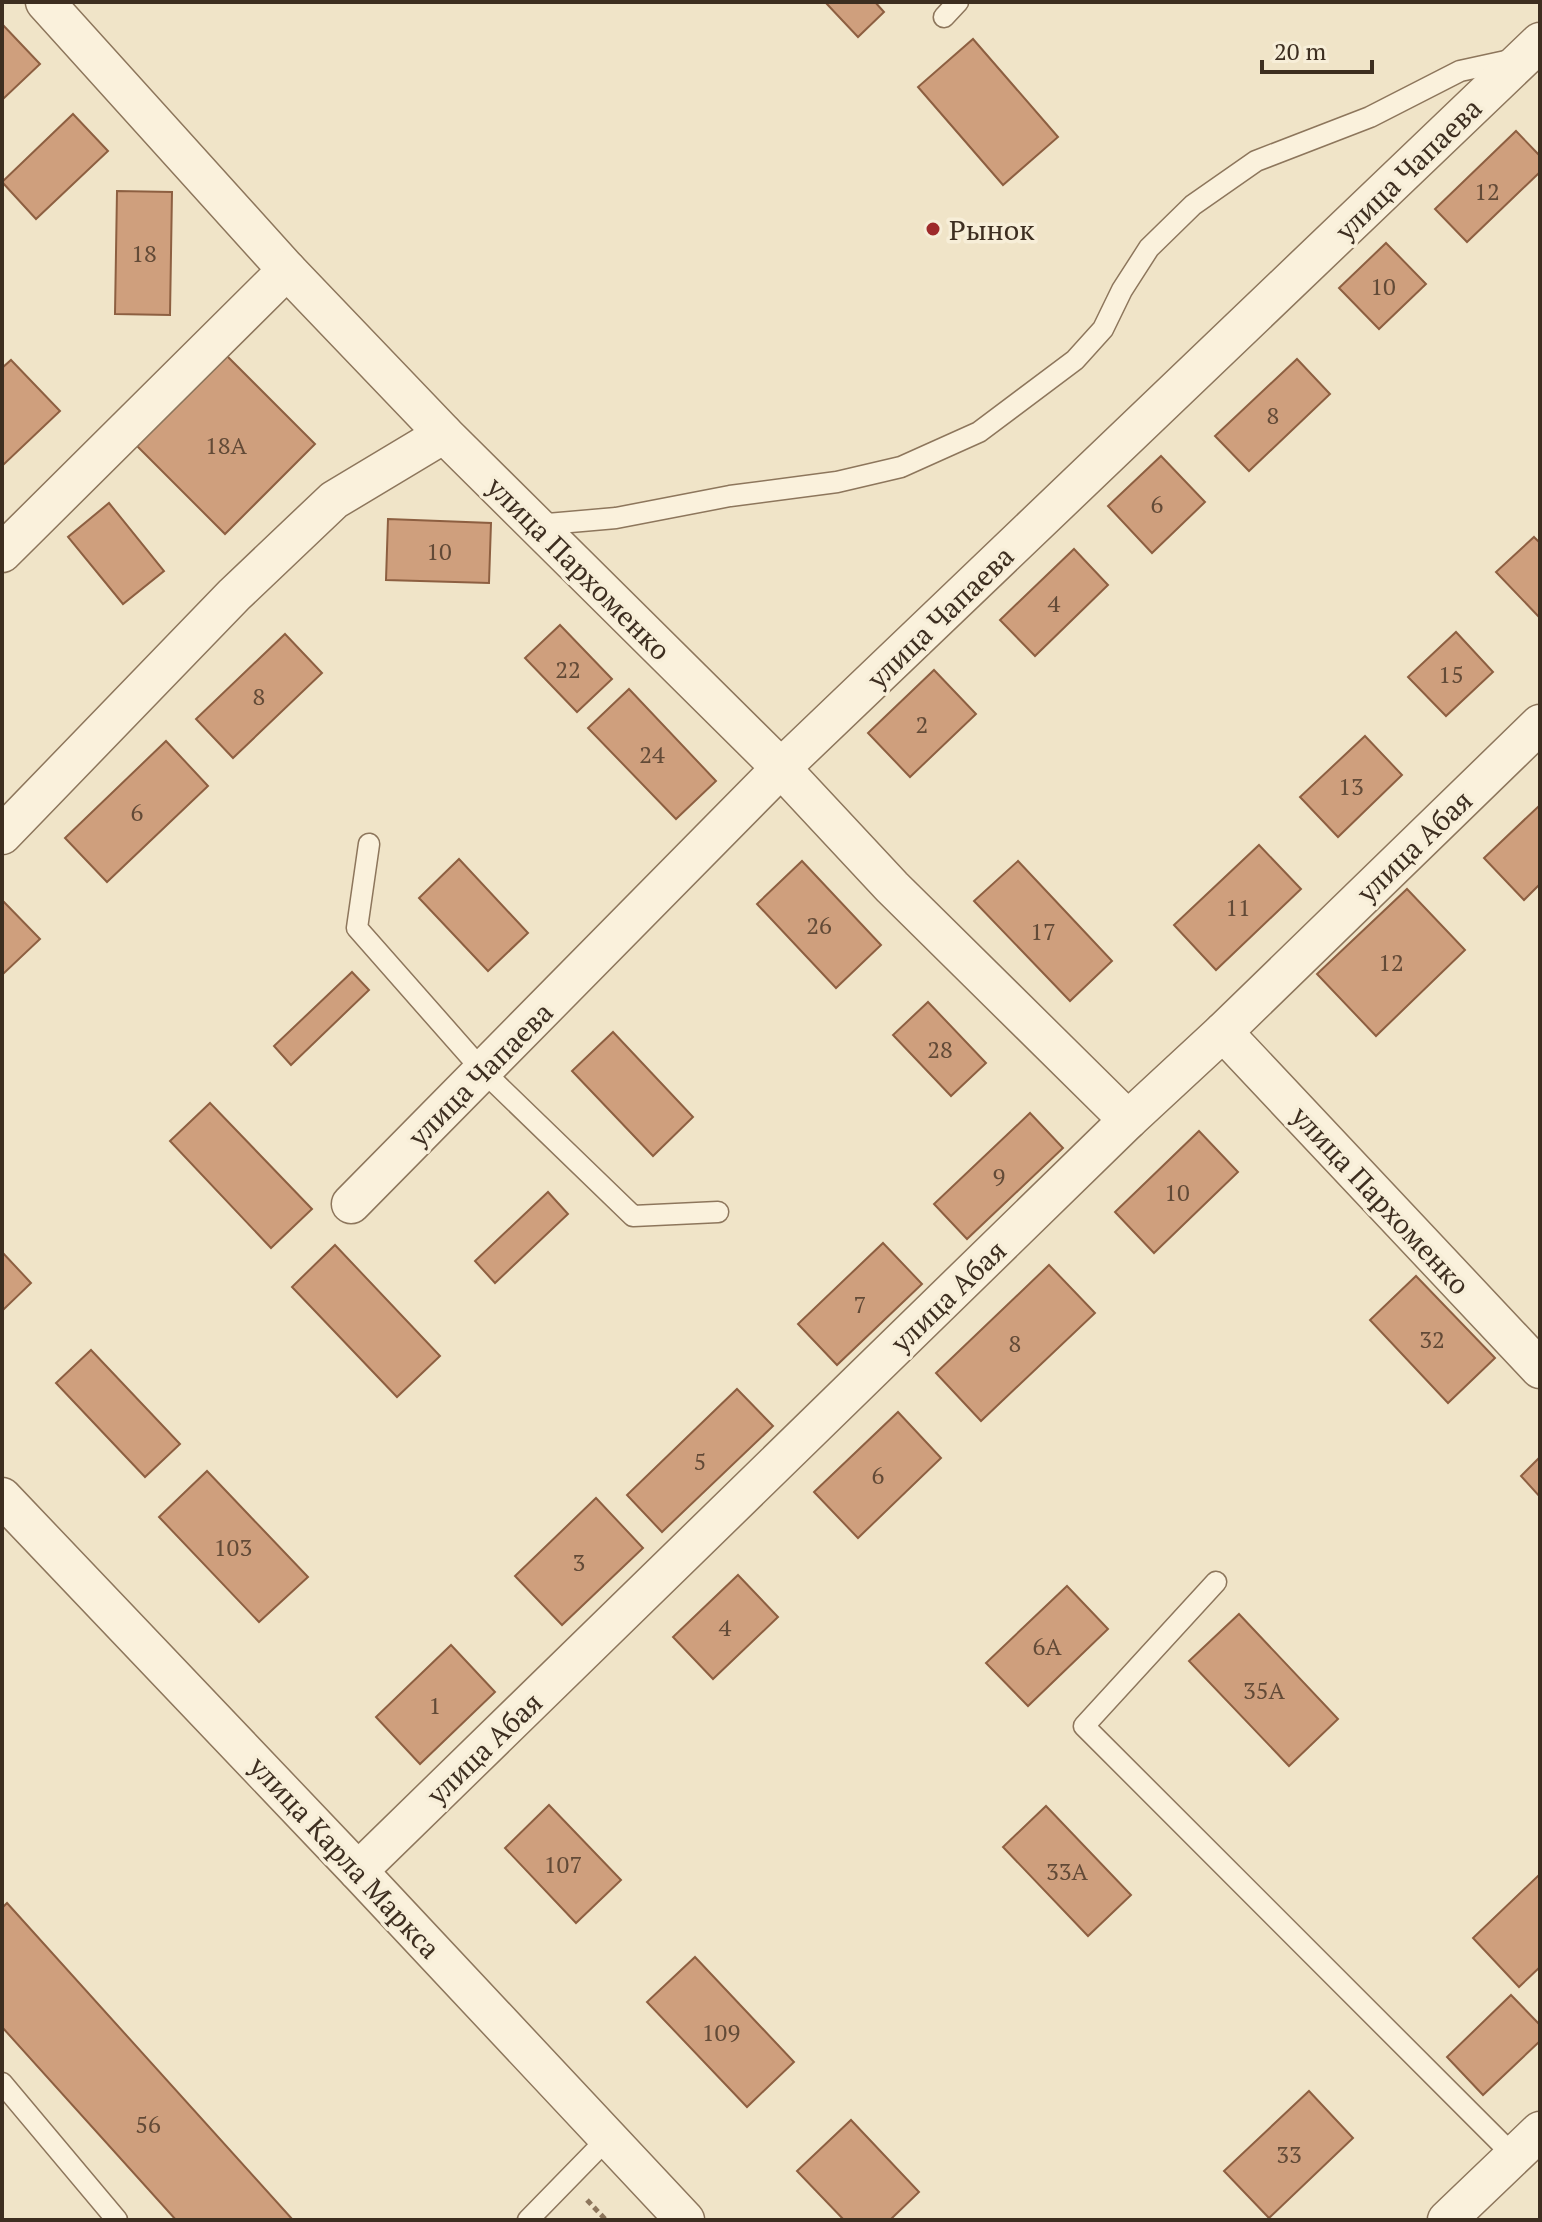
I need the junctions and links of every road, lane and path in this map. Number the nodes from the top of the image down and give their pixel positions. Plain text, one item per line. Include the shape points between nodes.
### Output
1 (45, 2) edge
2 (1532, 49) edge
3 (287, 270) junction
4 (444, 434) junction
5 (536, 525) junction
6 (2, 553) edge
7 (1540, 724) edge
8 (781, 768) junction
9 (2, 835) edge
10 (369, 844) dead end
11 (1223, 1032) junction
12 (483, 1071) junction
13 (1128, 1120) junction
14 (351, 1204) dead end
15 (718, 1212) dead end
16 (1540, 1369) edge
17 (2, 1497) edge
18 (1216, 1582) dead end
19 (358, 1871) junction
20 (2, 2083) edge
21 (607, 2139) junction
22 (1527, 2144) edge
23 (117, 2220) edge
24 (528, 2220) edge
25 (685, 2220) edge
26 (1447, 2220) edge

1 - 3 street, улица Пархоменко
2 - 5 lane via 1460,71 1370,117 1256,161 1205,196 1149,248 1103,329 1075,360 979,432 901,467 837,482 616,518
2 - 8 street, улица Чапаева
3 - 4 street, улица Пархоменко
3 - 6 street
4 - 5 street, улица Пархоменко
4 - 9 street via 334,500 234,595
5 - 8 street, улица Пархоменко
7 - 11 street, улица Абая
8 - 12 street, улица Чапаева
8 - 13 street, улица Пархоменко via 892,887
10 - 12 lane via 357,928
11 - 13 street, улица Абая
11 - 16 street, улица Пархоменко
12 - 14 street, улица Чапаева
12 - 15 lane via 633,1216
13 - 19 street, улица Абая
17 - 19 street, улица Карла Маркса
18 - 22 lane via 1084,1726
19 - 21 street, улица Карла Маркса
20 - 23 lane
21 - 24 lane
21 - 25 street, улица Карла Маркса
22 - 26 street

